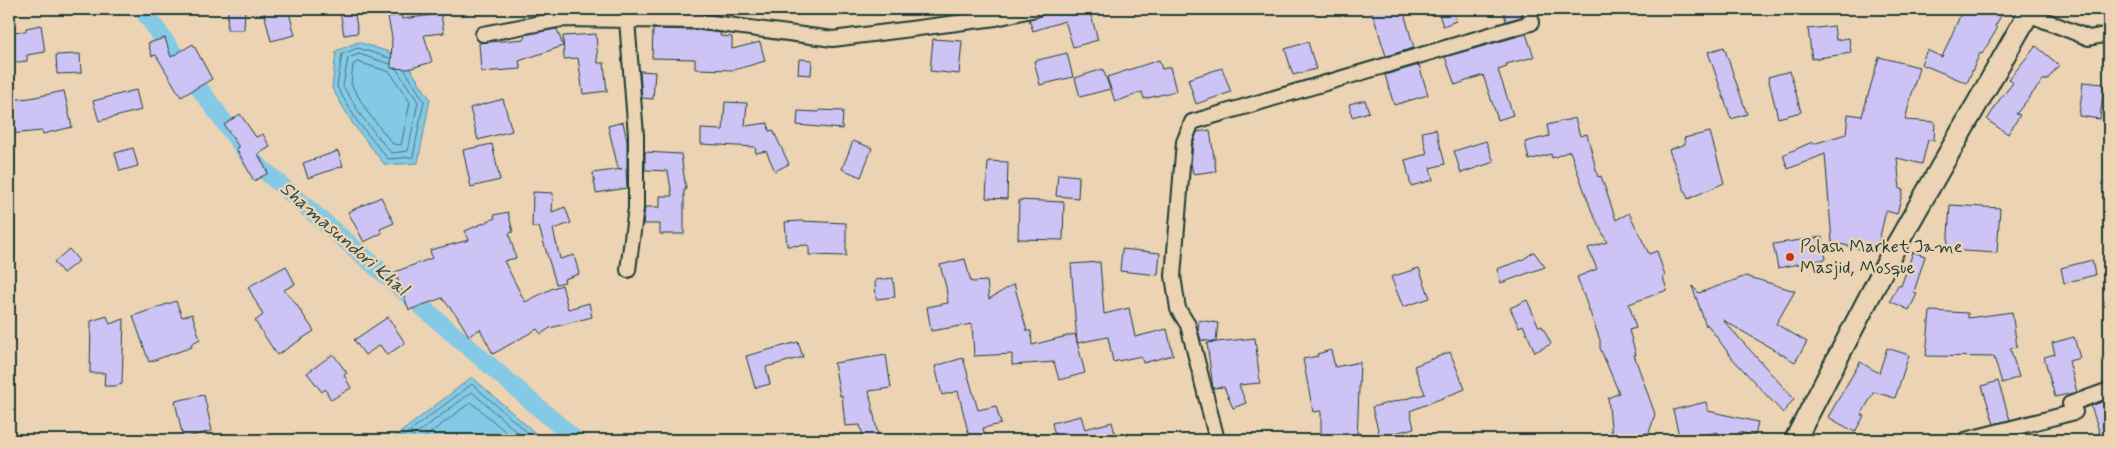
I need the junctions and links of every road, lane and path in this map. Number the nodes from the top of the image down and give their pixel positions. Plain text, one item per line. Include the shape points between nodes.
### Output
1 (1036, 9) edge
2 (1530, 9) edge
3 (2030, 11) edge
4 (627, 20) junction
5 (483, 34) dead end
6 (2109, 34) edge
7 (628, 270) dead end
8 (2109, 390) edge
9 (1217, 440) edge
10 (1795, 440) edge
11 (1965, 440) edge

1 - 4 street via 996,18 833,39 697,21
2 - 9 street via 1531,23 1192,122 1184,142 1173,276 1178,309 1188,325
3 - 6 street via 2089,38
3 - 10 main road via 1892,253
4 - 5 street via 562,19
4 - 7 street via 636,136 636,208
8 - 11 street via 2070,404 2075,412

